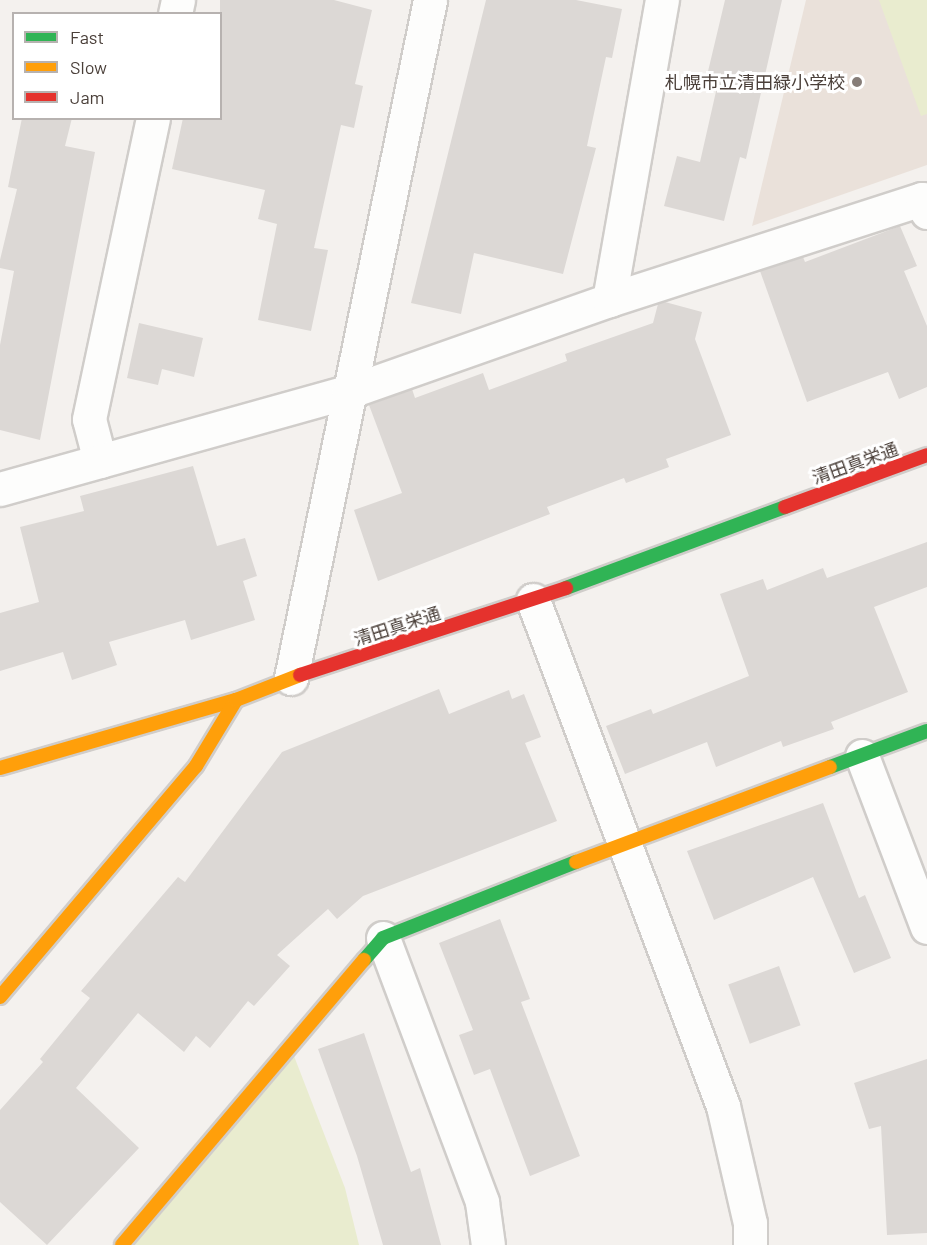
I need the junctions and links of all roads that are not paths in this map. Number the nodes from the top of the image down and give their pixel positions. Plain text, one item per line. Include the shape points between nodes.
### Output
1 (430, 0) edge
2 (662, 0) edge
3 (153, 120) edge
4 (927, 212) edge
5 (609, 300) junction
6 (348, 392) junction
7 (927, 455) edge
8 (100, 461) junction
9 (0, 489) edge
10 (533, 600) junction
11 (291, 678) junction
12 (236, 700) junction
13 (927, 731) edge
14 (862, 756) junction
15 (0, 768) edge
16 (625, 842) junction
17 (927, 927) edge
18 (383, 938) junction
19 (0, 997) edge
20 (122, 1245) edge
21 (488, 1245) edge
22 (750, 1245) edge

1 - 6 street
2 - 5 street
3 - 8 street via 89,420
4 - 5 street via 922,199
5 - 6 street
6 - 8 street
6 - 11 street
7 - 10 street, 清田真栄通
8 - 9 street
10 - 11 street, 清田真栄通
10 - 16 street
11 - 12 street, 清田真栄通
12 - 15 street, 清田真栄通
12 - 19 street via 196,766
13 - 14 street
14 - 16 street
14 - 17 street
16 - 18 street
16 - 22 street via 723,1106 750,1224
18 - 20 street
18 - 21 street via 482,1202

